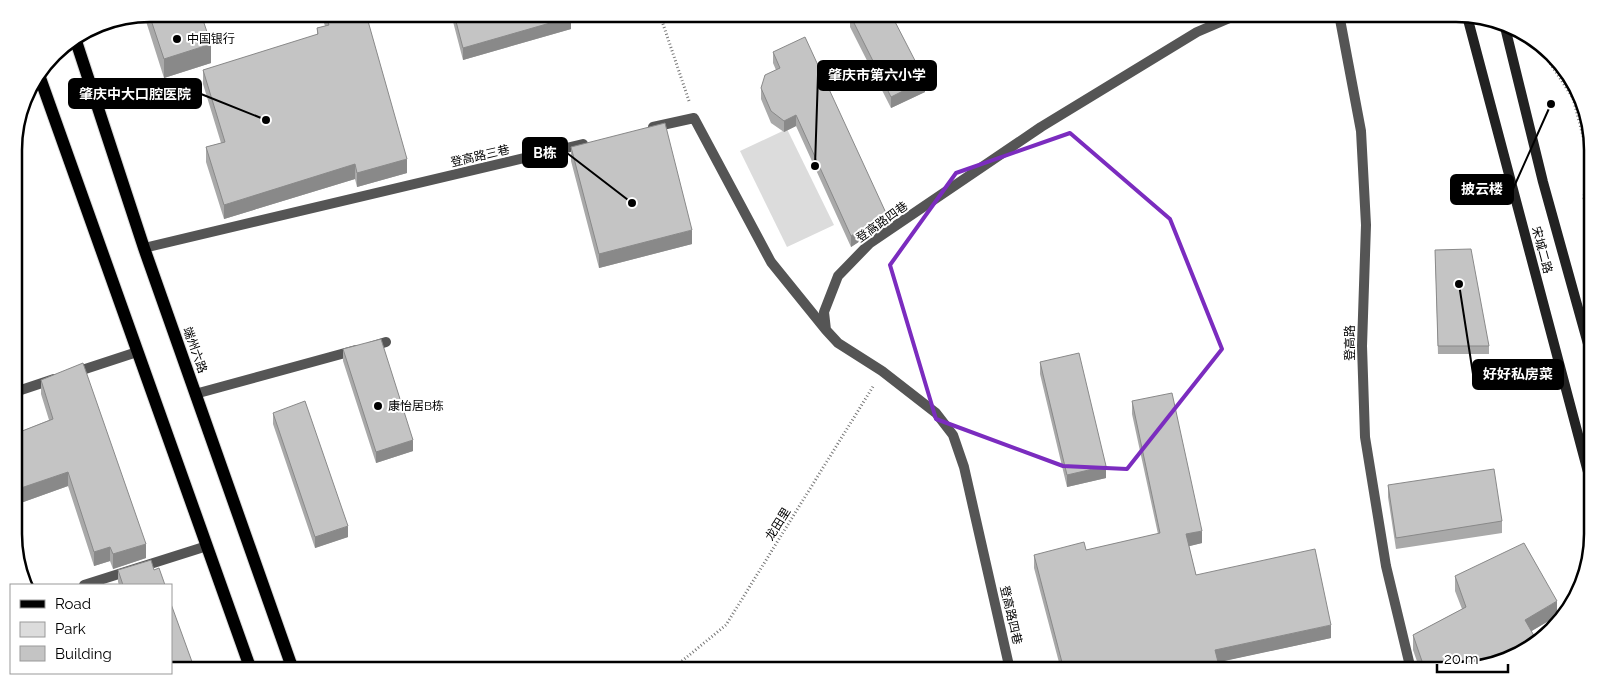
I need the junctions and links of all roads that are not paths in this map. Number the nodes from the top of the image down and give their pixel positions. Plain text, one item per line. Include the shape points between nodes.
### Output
1 (1220, 22) edge
2 (1341, 22) edge
3 (1469, 23) edge
4 (1506, 32) edge
5 (77, 45) edge
6 (42, 83) edge
7 (645, 129) edge
8 (597, 141) edge
9 (144, 248) junction
10 (826, 330) junction
11 (1584, 330) edge
12 (386, 342) dead end
13 (137, 352) junction
14 (22, 390) edge
15 (195, 394) junction
16 (1584, 457) edge
17 (206, 546) junction
18 (87, 584) edge
19 (1008, 661) edge
20 (1409, 661) edge
21 (248, 662) edge
22 (290, 662) edge

1 - 10 street, 登高路四巷 via 1197,32 1042,127 870,243 838,276 824,312
2 - 20 street, 登高路 via 1361,131 1366,225 1362,346 1365,437 1386,566
3 - 16 main road, 宋城二路
4 - 11 main road, 宋城二路
5 - 9 main road, 端州六路
6 - 13 main road
7 - 10 street via 694,118 771,262
8 - 9 street, 登高路三巷
9 - 15 main road, 端州六路
10 - 19 street, 登高路四巷 via 838,343 936,412 953,435 964,467
12 - 15 street
13 - 14 street
13 - 17 main road
15 - 22 main road, 端州六路
17 - 18 street
17 - 21 main road

